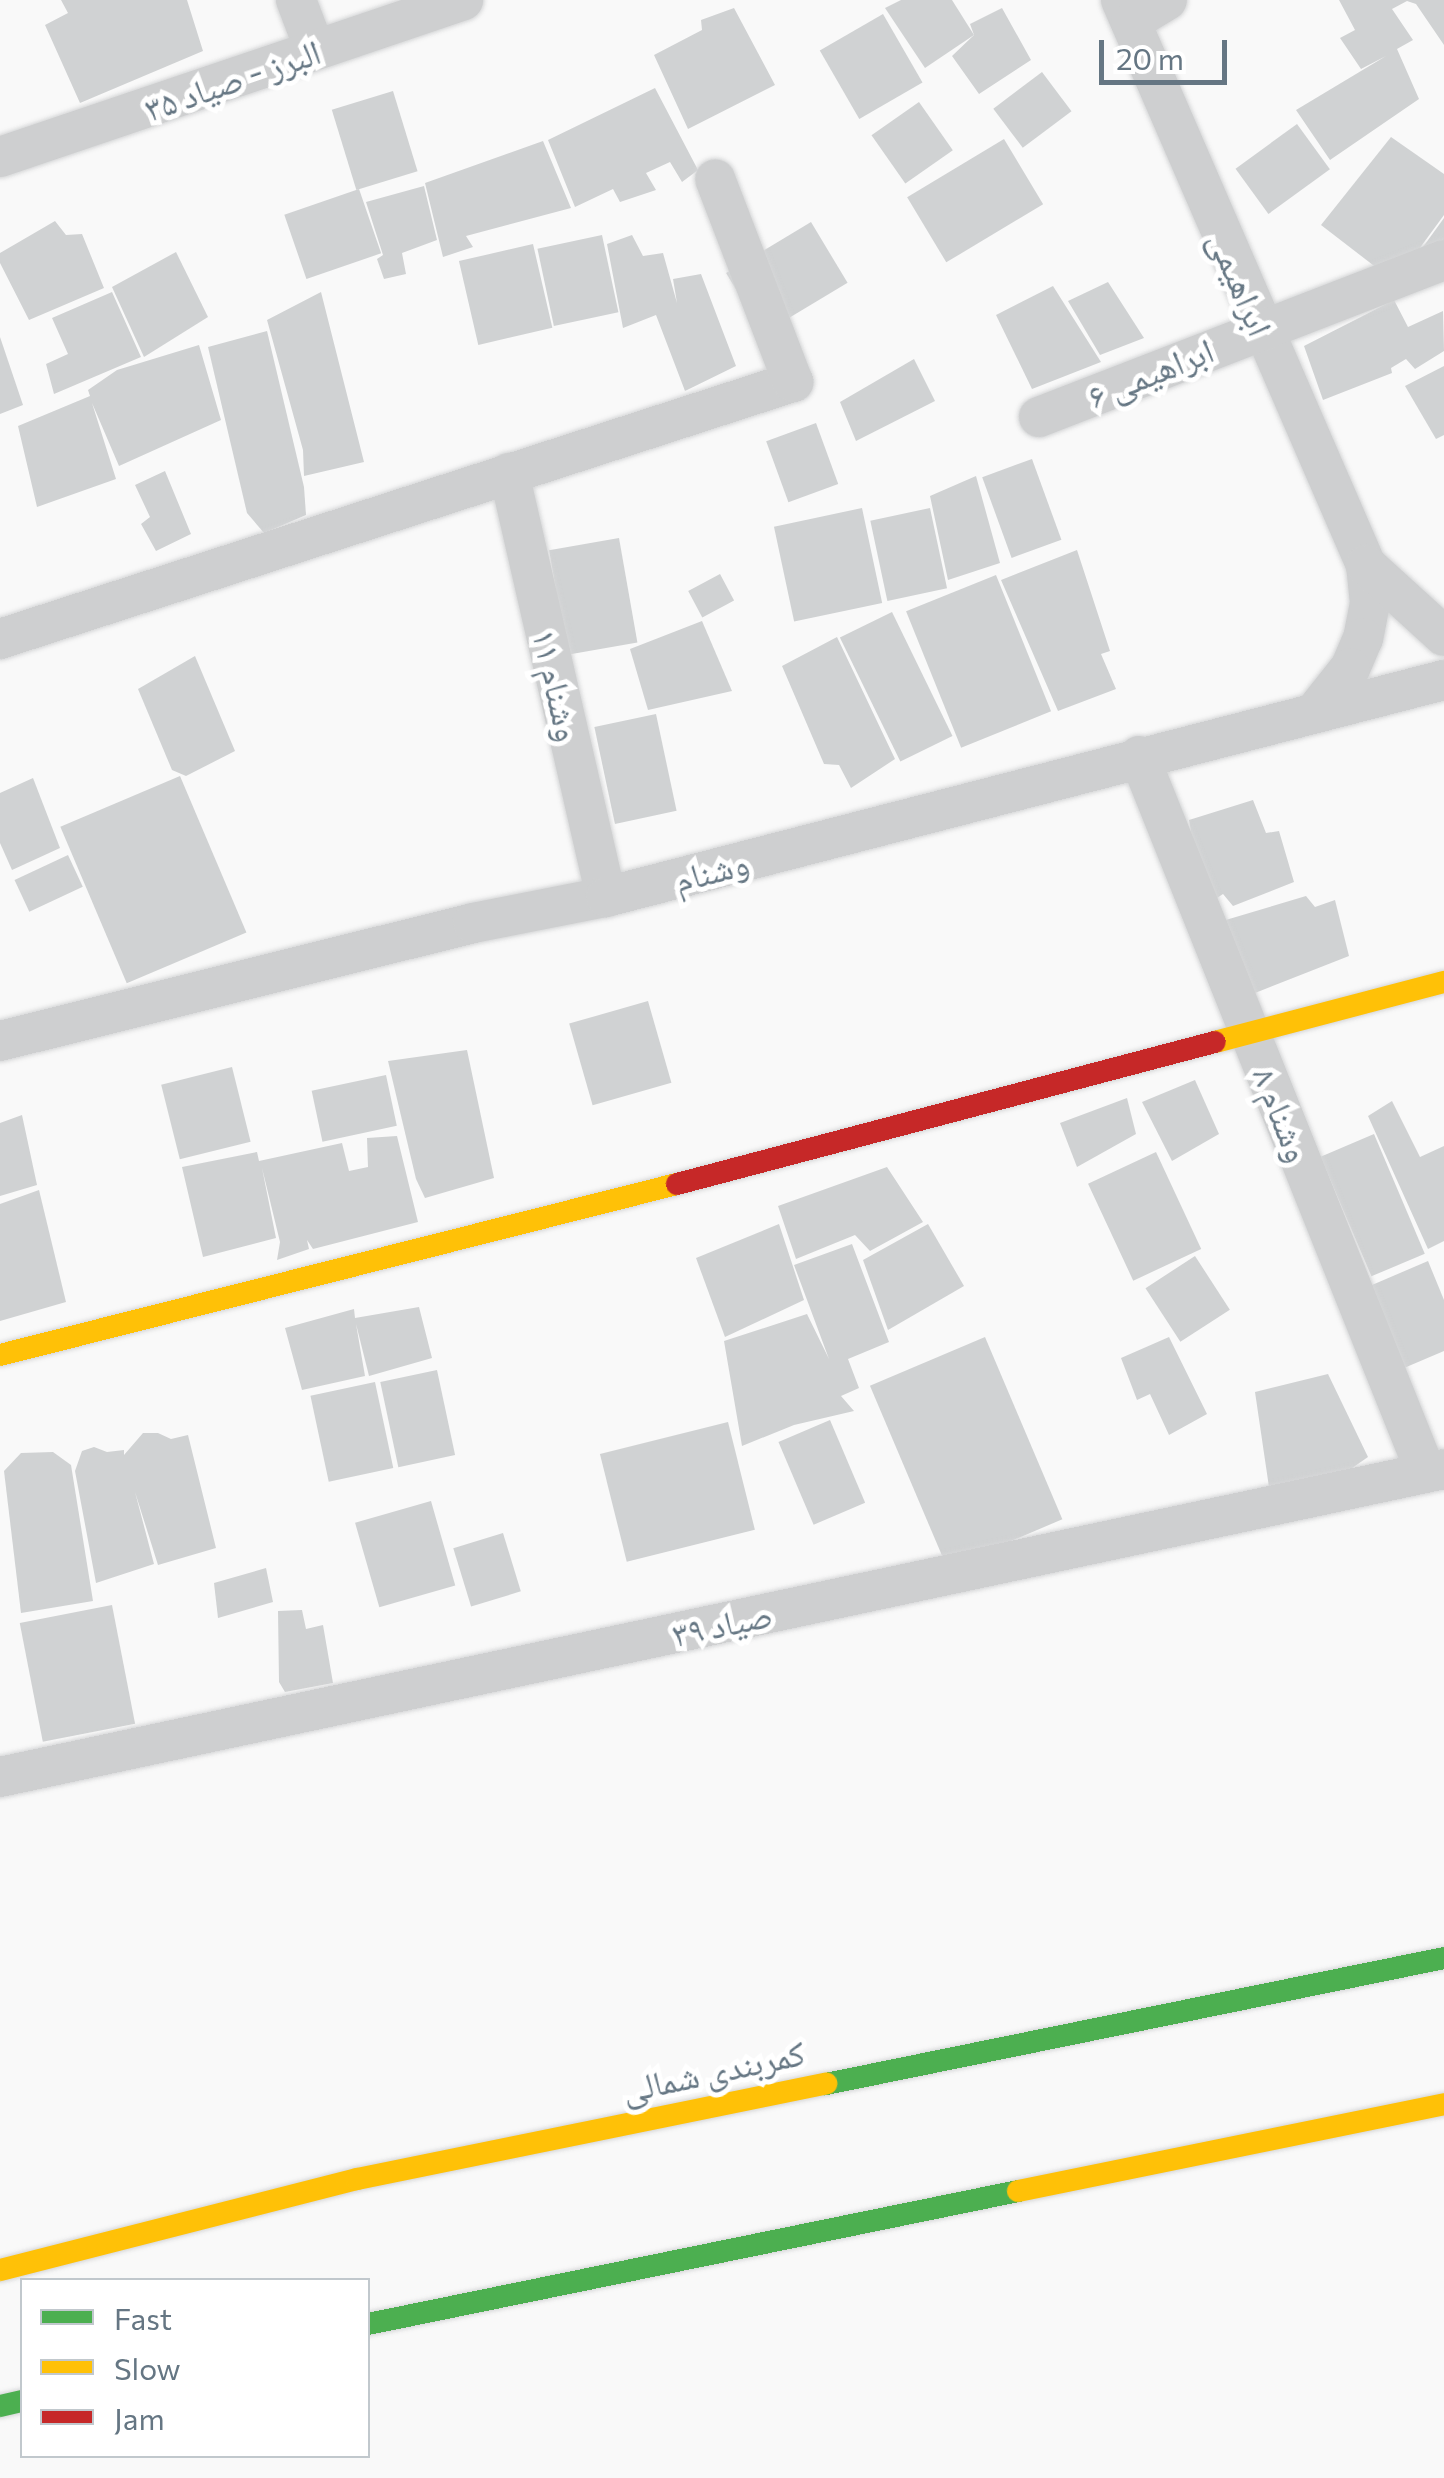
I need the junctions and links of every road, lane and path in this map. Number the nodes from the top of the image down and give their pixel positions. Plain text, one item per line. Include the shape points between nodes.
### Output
1 (296, 0) edge
2 (463, 0) edge
3 (1166, 0) edge
4 (1126, 11) edge
5 (314, 50) junction
6 (0, 157) edge
7 (715, 179) dead end
8 (1444, 260) edge
9 (1260, 328) junction
10 (1039, 416) dead end
11 (509, 473) junction
12 (1366, 565) junction
13 (1444, 636) edge
14 (0, 640) edge
15 (1431, 683) edge
16 (1315, 712) junction
17 (1139, 756) junction
18 (606, 898) junction
19 (1444, 982) edge
20 (1250, 1031) junction
21 (0, 1041) edge
22 (0, 1355) edge
23 (1435, 1471) edge
24 (0, 1776) edge
25 (1444, 1958) edge
26 (1444, 2104) edge
27 (0, 2270) edge
28 (370, 2324) edge

1 - 5 street
2 - 5 street, البرز - صیاد ۳۵
3 - 4 street
4 - 9 street, ابراهیمی
5 - 6 street, البرز - صیاد ۳۵
7 - 11 street via 793,382
8 - 9 street, ابراهیمی ۶
9 - 10 street, ابراهیمی ۶
9 - 12 street, ابراهیمی
11 - 14 street
11 - 18 street, وشنام ۱۱
12 - 13 street
12 - 16 street via 1370,603 1363,638 1350,668
15 - 16 street, وشنام
16 - 17 street, وشنام
17 - 18 street, وشنام
17 - 20 street, وشنام ۸
18 - 21 street, وشنام via 474,922
19 - 20 main road
20 - 22 main road via 420,1252
20 - 23 street, وشنام ۸
23 - 24 street, صیاد ۳۹
25 - 27 main road, کمربندی شمالی via 358,2179
26 - 28 main road

